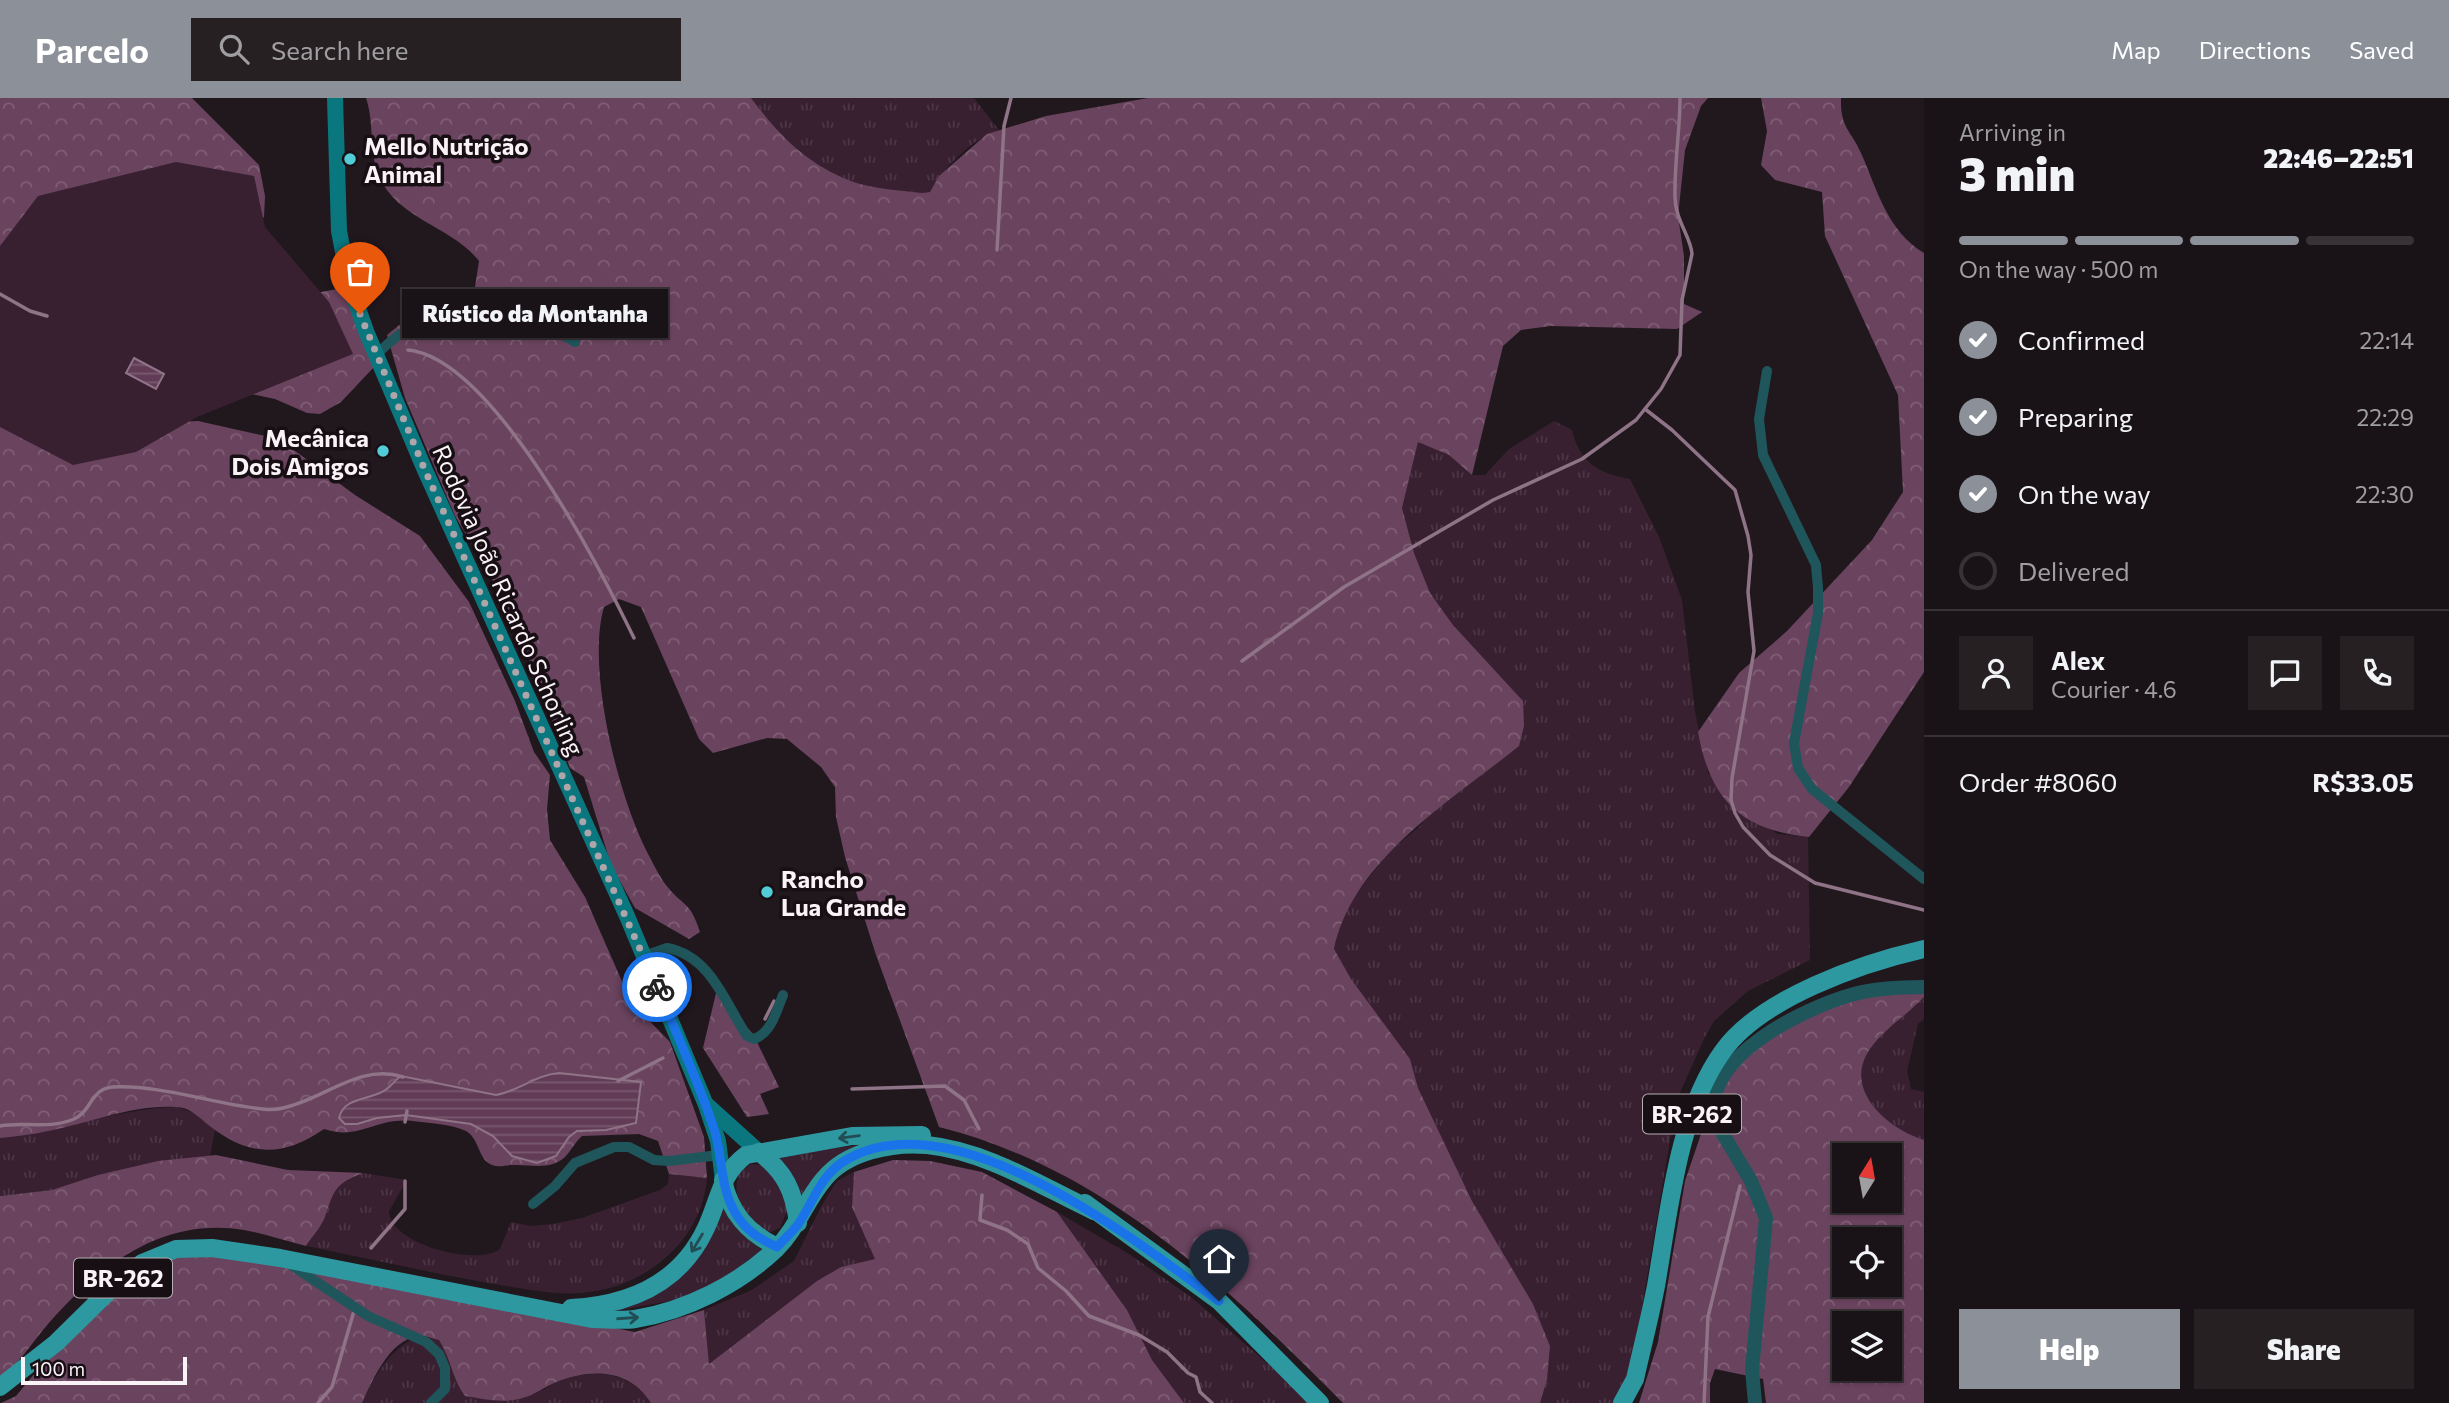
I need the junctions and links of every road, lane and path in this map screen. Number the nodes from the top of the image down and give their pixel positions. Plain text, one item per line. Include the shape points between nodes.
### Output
1 (335, 98) edge
2 (575, 342) dead end
3 (376, 355) junction
4 (1767, 371) dead end
5 (1924, 879) edge
6 (1924, 948) edge
7 (644, 956) junction
8 (1924, 987) edge
9 (783, 995) dead end
10 (706, 1105) junction
11 (759, 1152) junction
12 (719, 1155) junction
13 (723, 1180) junction
14 (533, 1204) dead end
15 (1094, 1211) junction
16 (799, 1223) junction
17 (777, 1247) junction
18 (280, 1258) junction
19 (536, 1309) junction
20 (0, 1387) edge
21 (431, 1403) edge
22 (1320, 1403) edge
23 (1622, 1403) edge
24 (1755, 1403) edge

1 - 3 main road, Rodovia João Ricardo Schorling via 342,250 349,283
2 - 3 street via 549,329 452,313 409,326
3 - 7 main road, Rodovia João Ricardo Schorling
4 - 5 street via 1759,419 1763,455 1816,565 1818,588 1818,613 1794,743 1798,768 1812,789
6 - 23 highway, BR-262 via 1849,972 1775,1006 1724,1050 1692,1114 1634,1379
7 - 9 street via 667,948 692,958 707,970 747,1036 754,1039 769,1028
7 - 10 main road, Rodovia João Ricardo Schorling
8 - 24 street via 1851,995 1795,1017 1757,1040 1718,1086 1714,1119 1751,1181 1766,1218 1752,1370
10 - 11 main road, Rodovia João Ricardo Schorling
10 - 12 main road, Rodovia João Ricardo Schorling
11 - 13 highway, BR-262 via 733,1164
15 -> 11 highway, BR-262 via 1053,1180 1017,1163 924,1136 852,1136
11 - 16 highway via 787,1179
12 - 13 main road, Rodovia João Ricardo Schorling
12 - 14 street via 654,1160 629,1147 614,1147 575,1163
13 - 17 highway via 726,1194 748,1230
13 -> 19 highway, BR-262 via 706,1228 690,1255 666,1279 608,1306
15 - 16 highway, BR-262 via 993,1163 928,1145 905,1145 874,1149 846,1160 823,1180
15 - 22 highway, BR-262 via 1219,1301
16 - 17 highway, BR-262
19 -> 17 highway, BR-262 via 592,1319 634,1319 720,1290 755,1268
18 - 19 highway, BR-262
18 - 20 highway, BR-262 via 212,1248 156,1255 118,1281 57,1343
18 - 21 street via 356,1309 426,1342 439,1354 445,1368 445,1389

